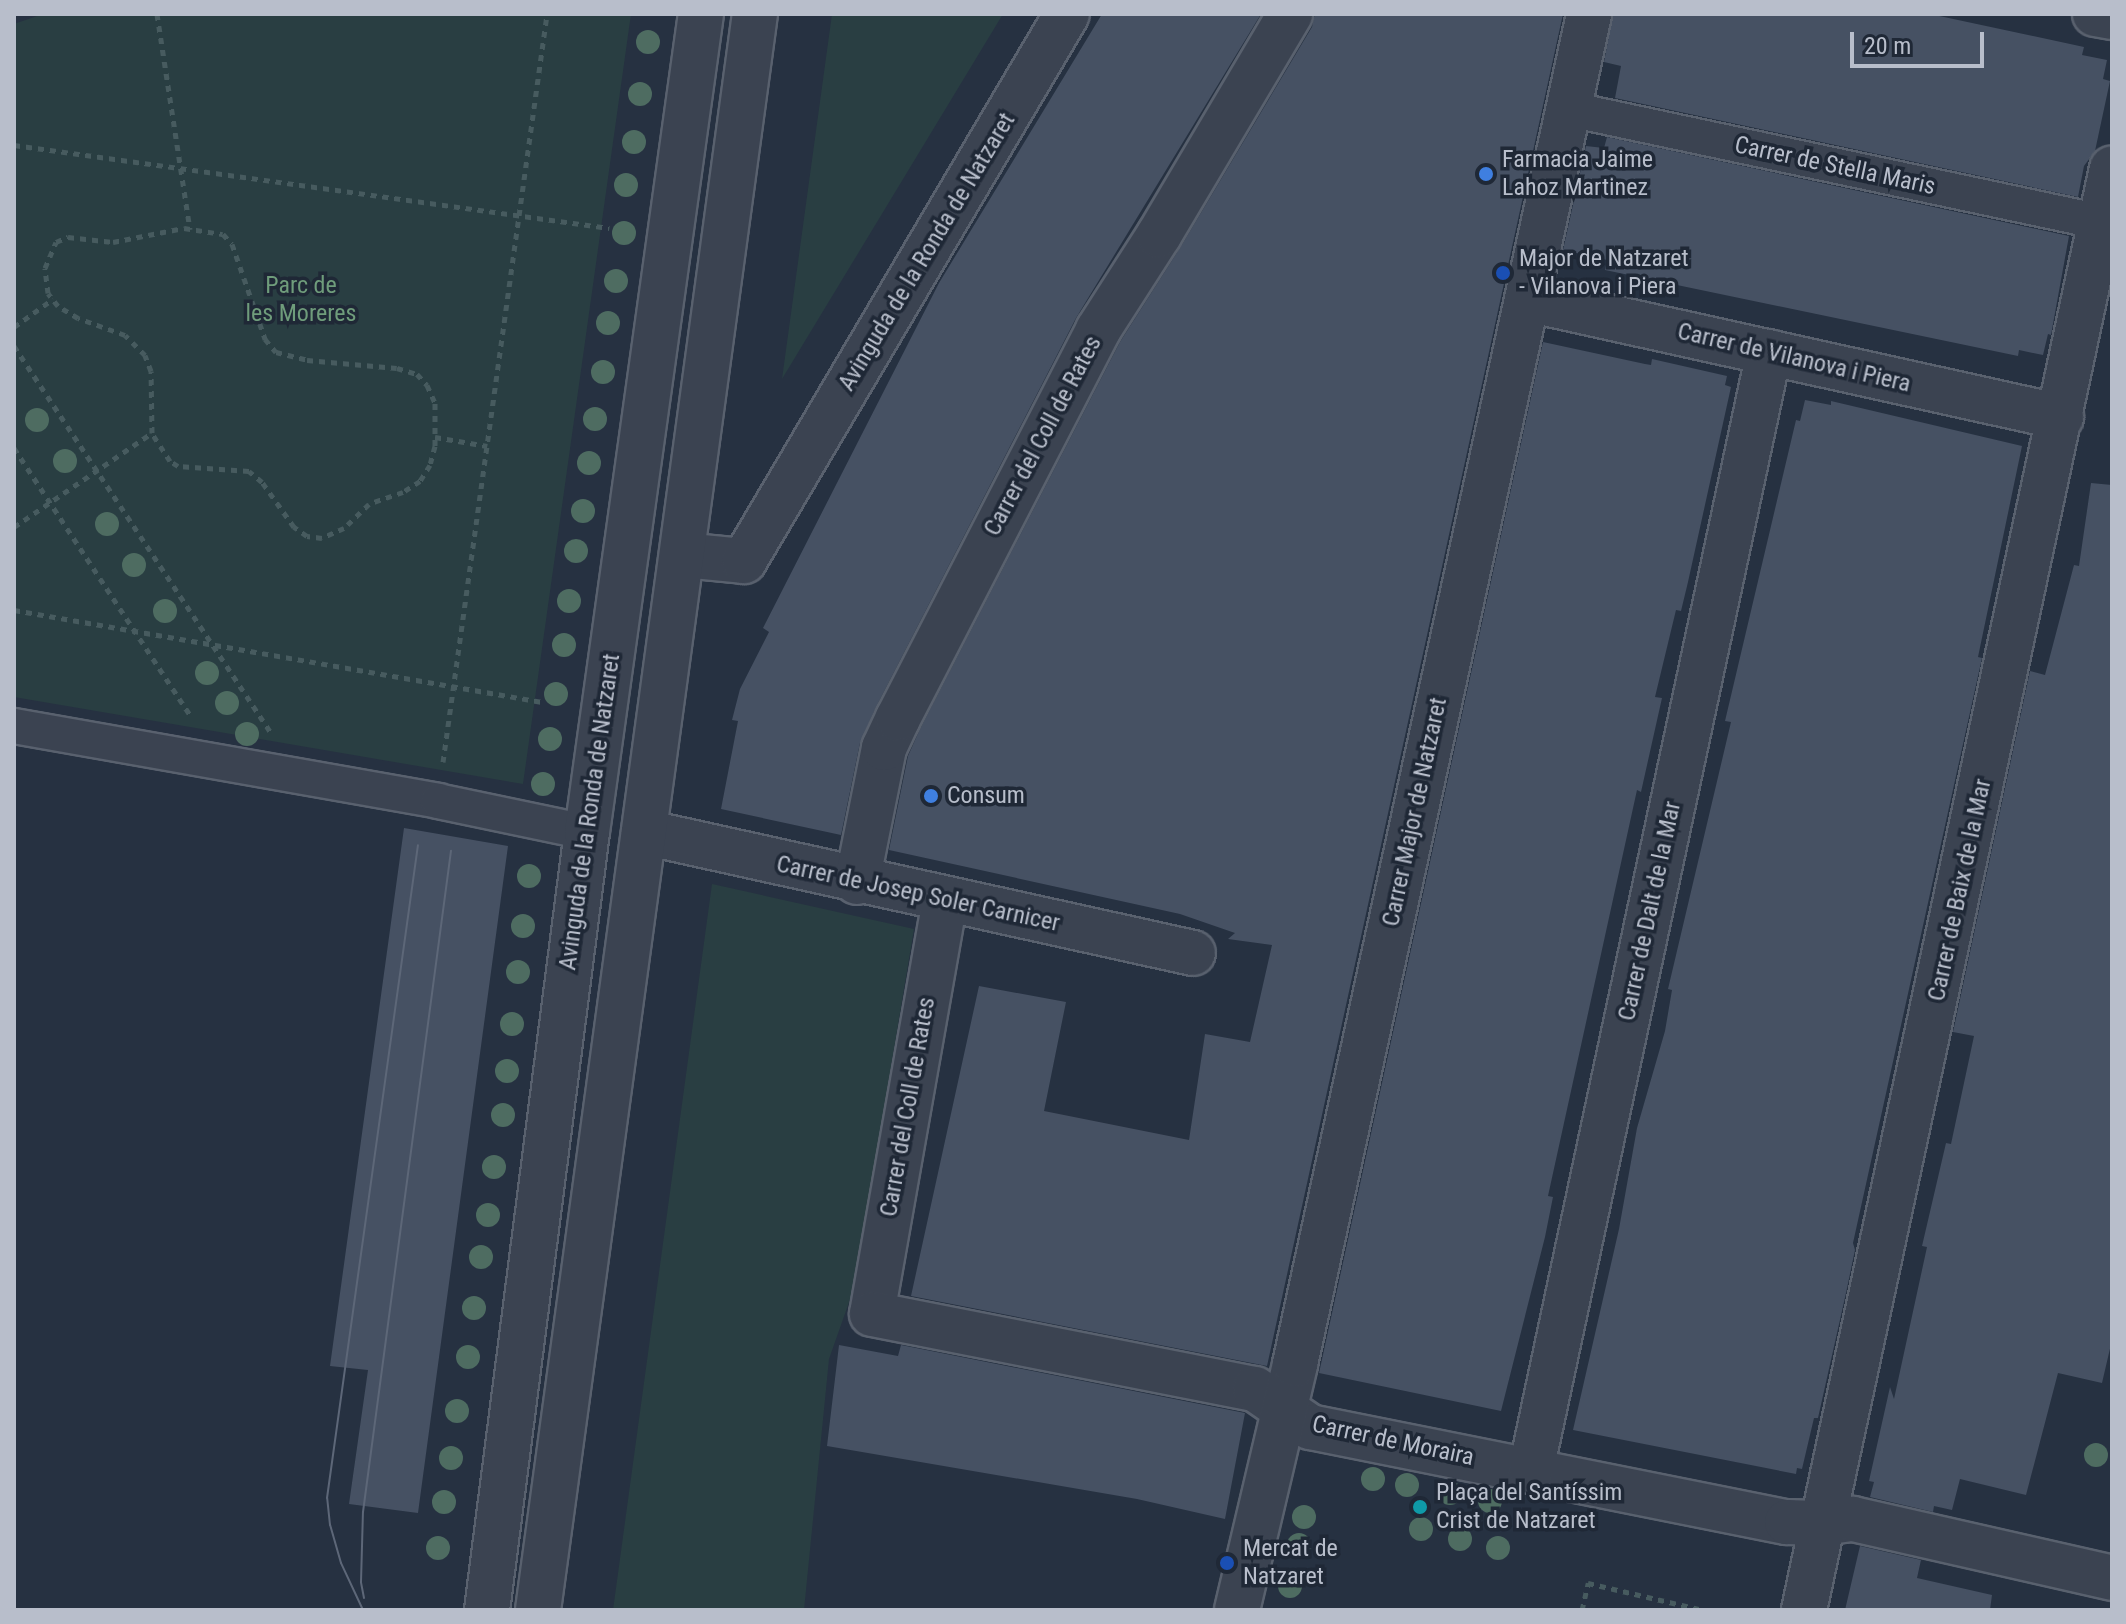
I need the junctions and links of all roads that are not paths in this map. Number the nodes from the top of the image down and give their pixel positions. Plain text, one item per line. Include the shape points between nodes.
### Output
1 (701, 14) edge
2 (755, 14) edge
3 (1067, 14) edge
4 (1589, 14) edge
5 (2095, 14) edge
6 (1290, 15) edge
7 (2112, 17) edge
8 (1569, 109) junction
9 (2112, 169) edge
10 (2101, 222) junction
11 (1527, 299) junction
12 (1769, 352) junction
13 (2061, 417) junction
14 (683, 555) junction
15 (14, 726) edge
16 (587, 832) junction
17 (644, 832) junction
18 (857, 882) junction
19 (945, 900) junction
20 (1193, 953) dead end
21 (872, 1314) joint
22 (1282, 1410) junction
23 (1531, 1470) junction
24 (1823, 1523) junction
25 (2112, 1578) edge
26 (2112, 1586) edge
27 (487, 1610) edge
28 (538, 1610) edge
29 (1237, 1610) edge
30 (1804, 1610) edge
31 (2107, 1610) edge

1 - 16 street, Avinguda de la Ronda de Natzaret
2 - 14 street
3 - 14 street, Avinguda de la Ronda de Natzaret via 744,561
4 - 8 street, Carrer Major de Natzaret
5 - 7 street
6 - 18 street, Carrer del Coll de Rates via 1078,366 898,718 884,748
8 - 10 street, Carrer de Stella Maris
8 - 11 street, Carrer Major de Natzaret
9 - 10 street, Carrer de Baix de la Mar
10 - 13 street, Carrer de Baix de la Mar
11 - 12 street, Carrer de Vilanova i Piera
11 - 22 street, Carrer Major de Natzaret
12 - 13 street, Carrer de Vilanova i Piera
12 - 23 street, Carrer de Dalt de la Mar
13 - 24 street, Carrer de Baix de la Mar
14 - 17 street
15 - 16 street
16 - 27 street, Avinguda de la Ronda de Natzaret
17 - 18 street, Carrer de Josep Soler Carnicer
17 - 28 street
18 - 19 street, Carrer de Josep Soler Carnicer
19 - 20 street, Carrer de Josep Soler Carnicer
19 - 21 street, Carrer del Coll de Rates
21 - 22 street, Carrer de Moraira via 1255,1389
22 - 23 street, Carrer de Moraira via 1310,1427
22 - 29 street, Carrer Major de Natzaret
23 - 24 street, Carrer de Moraira via 1787,1522
24 - 25 street, Carrer de Moraira via 1853,1519
24 - 30 street, Carrer de Baix de la Mar
26 - 31 street

